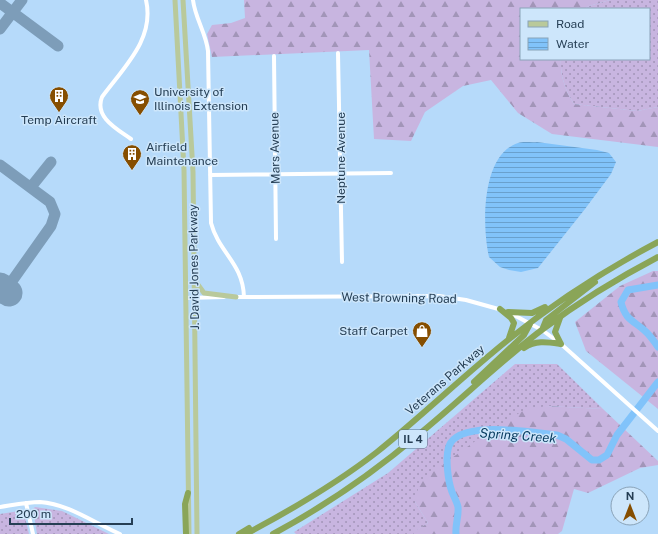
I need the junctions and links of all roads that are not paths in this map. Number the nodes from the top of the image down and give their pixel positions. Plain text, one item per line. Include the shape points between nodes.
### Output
1 (146, 0) edge
2 (174, 0) edge
3 (183, 0) edge
4 (193, 0) edge
5 (338, 53) dead end
6 (274, 56) dead end
7 (131, 139) dead end
8 (341, 173) junction
9 (391, 173) dead end
10 (275, 174) junction
11 (210, 175) junction
12 (276, 239) dead end
13 (658, 242) edge
14 (632, 256) junction
15 (658, 257) edge
16 (342, 262) dead end
17 (195, 277) junction
18 (582, 286) junction
19 (236, 297) junction
20 (244, 297) junction
21 (186, 298) junction
22 (195, 298) junction
23 (500, 309) junction
24 (508, 312) junction
25 (562, 316) junction
26 (530, 323) junction
27 (542, 330) junction
28 (507, 341) junction
29 (561, 344) junction
30 (493, 370) junction
31 (463, 397) junction
32 (658, 431) edge
33 (188, 493) junction
34 (26, 503) junction
35 (0, 507) edge
36 (271, 520) junction
37 (33, 534) edge
38 (120, 534) edge
39 (186, 534) edge
40 (189, 534) edge
41 (197, 534) edge
42 (239, 534) edge
43 (246, 534) edge
44 (273, 534) edge

1 - 7 street via 148,16 143,41 102,97 101,103 101,112 105,118
2 - 21 main road, J. David Jones Parkway via 184,170
3 - 17 main road, J. David Jones Parkway via 193,164
4 - 11 street via 205,34 208,52
5 - 8 street, Neptune Avenue
6 - 10 street, Mars Avenue
8 - 9 street
8 - 10 street
8 - 16 street, Neptune Avenue
10 - 11 street
10 - 12 street, Mars Avenue
11 - 20 street via 212,229 238,270
13 - 14 highway, Veterans Parkway / IL 4
14 - 18 highway, Veterans Parkway / IL 4
14 - 27 highway via 555,312 546,320
15 - 25 highway, Veterans Parkway / IL 4 via 604,287
17 - 19 main road via 197,285 204,293
17 - 22 main road, J. David Jones Parkway
18 - 24 highway via 573,287 538,311
18 - 26 highway, Veterans Parkway / IL 4
19 - 20 street, West Browning Road
19 - 22 street, West Browning Road
20 - 23 street, West Browning Road via 439,296
21 - 22 street, West Browning Road
21 - 33 main road, J. David Jones Parkway
22 - 41 main road, J. David Jones Parkway
23 - 24 street, West Browning Road
23 - 28 highway via 514,323
24 - 26 street, West Browning Road
25 - 27 highway, Veterans Parkway / IL 4
25 - 29 highway via 555,328
26 - 27 street, West Browning Road
26 - 28 highway, Veterans Parkway / IL 4
26 - 31 highway via 524,335 479,377
27 - 29 street, West Browning Road
27 - 30 highway, Veterans Parkway / IL 4
28 - 36 highway, Veterans Parkway / IL 4 via 376,452 307,500
29 - 30 highway via 530,344 501,368
29 - 32 street, West Browning Road
30 - 31 highway, Veterans Parkway / IL 4
31 - 44 highway, Veterans Parkway / IL 4 via 360,480
33 - 39 highway
33 - 40 main road, J. David Jones Parkway
34 - 35 street
34 - 37 street
34 - 38 street via 48,503 65,507
36 - 42 highway via 263,521
36 - 43 highway, Veterans Parkway / IL 4

